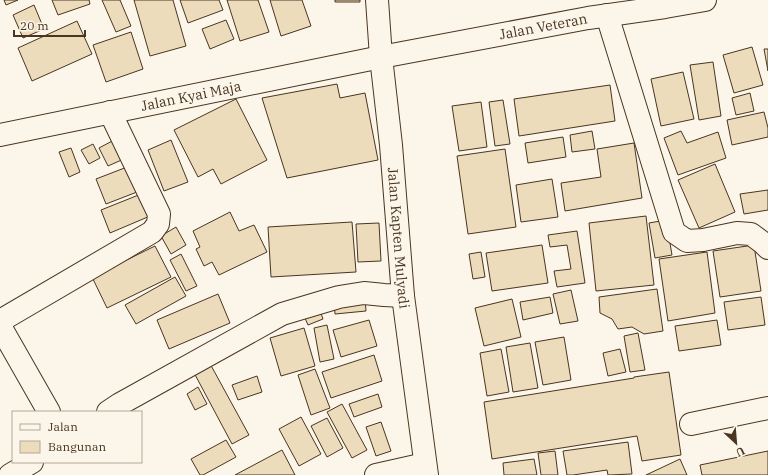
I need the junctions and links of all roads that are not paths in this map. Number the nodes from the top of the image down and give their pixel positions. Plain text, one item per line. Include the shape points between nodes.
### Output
1 (377, 0) edge
2 (705, 0) edge
3 (608, 15) junction
4 (381, 57) junction
5 (110, 112) junction
6 (0, 135) edge
7 (759, 233) edge
8 (768, 248) edge
9 (403, 296) junction
10 (0, 321) edge
11 (0, 326) edge
12 (768, 408) edge
13 (48, 411) edge
14 (110, 411) edge
15 (691, 424) dead end
16 (30, 463) edge
17 (426, 469) edge
18 (10, 475) edge
19 (376, 475) edge

1 - 4 main road, Jalan Kapten Mulyadi
2 - 3 main road, Jalan Veteran
3 - 4 main road, Jalan Veteran
3 - 7 main road via 674,232 687,241 737,233
4 - 5 main road, Jalan Kyai Maja
4 - 9 main road, Jalan Kapten Mulyadi
5 - 6 main road, Jalan Kyai Maja
5 - 10 main road via 159,214 158,224 152,232
7 - 8 main road
9 - 14 main road via 364,293 339,297 282,314
9 - 17 main road, Jalan Kapten Mulyadi
11 - 13 main road
12 - 15 main road
16 - 18 main road
17 - 19 main road

